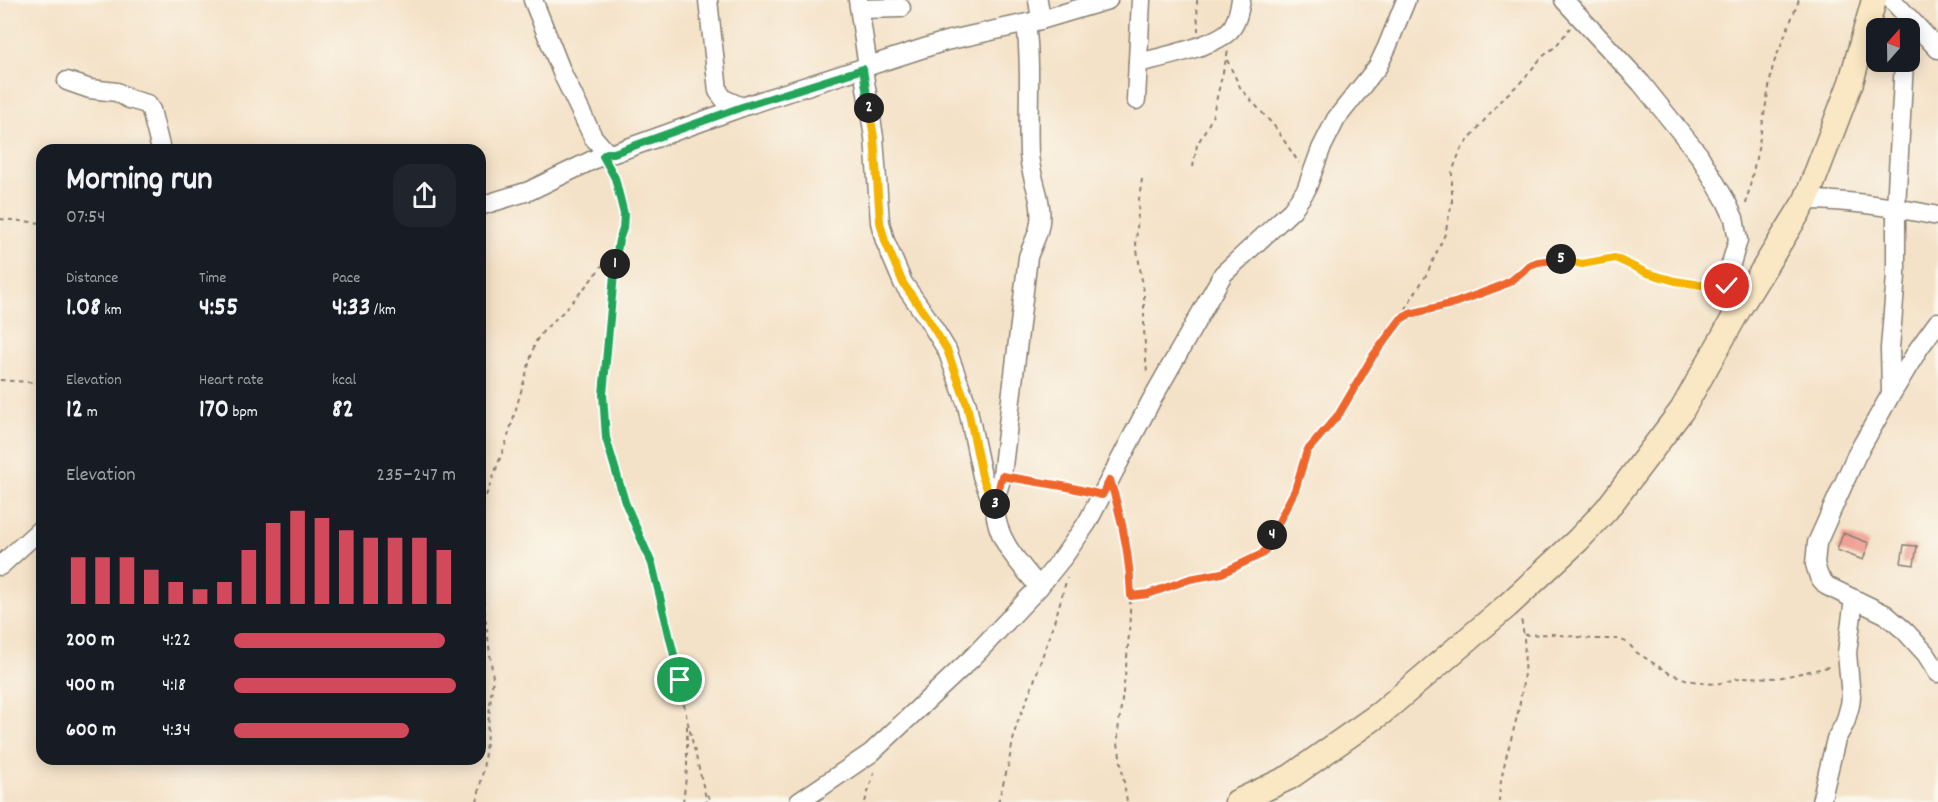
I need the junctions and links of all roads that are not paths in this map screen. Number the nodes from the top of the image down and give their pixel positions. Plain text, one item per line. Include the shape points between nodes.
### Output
1 (533, 0) edge
2 (708, 0) edge
3 (1038, 0) edge
4 (1108, 0) edge
5 (1141, 0) edge
6 (1241, 0) edge
7 (1406, 0) edge
8 (1564, 0) edge
9 (1874, 0) edge
10 (1892, 0) edge
11 (859, 4) edge
12 (901, 8) dead end
13 (1903, 18) edge
14 (1034, 22) junction
15 (1920, 34) edge
16 (1938, 50) edge
17 (1138, 63) junction
18 (865, 68) junction
19 (1903, 72) edge
20 (67, 81) dead end
21 (1136, 100) dead end
22 (742, 107) junction
23 (160, 144) edge
24 (605, 155) junction
25 (1806, 200) junction
26 (486, 204) edge
27 (1896, 207) junction
28 (1938, 216) edge
29 (1740, 308) junction
30 (1938, 321) edge
31 (1891, 394) junction
32 (994, 507) junction
33 (36, 533) edge
34 (0, 566) edge
35 (1039, 587) junction
36 (1854, 599) junction
37 (1938, 673) edge
38 (800, 802) edge
39 (1237, 802) edge
40 (1821, 802) edge

1 - 24 street via 563,75
2 - 22 street via 718,91 724,99
3 - 14 street
4 - 14 street
5 - 17 street
6 - 17 street via 1234,25 1227,33 1200,46
7 - 35 street via 1378,66 1336,119 1305,190 1292,210 1223,274 1087,523
8 - 29 street via 1641,83 1699,154 1726,201 1737,232 1727,286
9 - 25 street via 1851,82
10 - 13 street
11 - 12 street
11 - 18 street
14 - 18 street via 946,41
14 - 32 street via 1029,46 1029,155 1041,219 1027,265 1002,476
15 - 16 street
17 - 21 street
18 - 22 street
18 - 32 street via 885,241 903,283 947,350 967,405 982,476
19 - 27 street
20 - 23 street via 117,92 147,104
22 - 24 street
24 - 26 street via 529,191
25 - 27 street
25 - 29 street
27 - 28 street
27 - 31 street
29 - 39 street via 1682,410 1607,509 1578,540 1381,713 1290,777
30 - 31 street
31 - 36 street via 1856,456 1814,556 1819,577 1827,586
32 - 35 street via 1003,540
33 - 34 street
35 - 38 street via 973,657 871,753
36 - 37 street via 1885,614 1905,631
36 - 40 street via 1847,661 1850,705 1836,739

